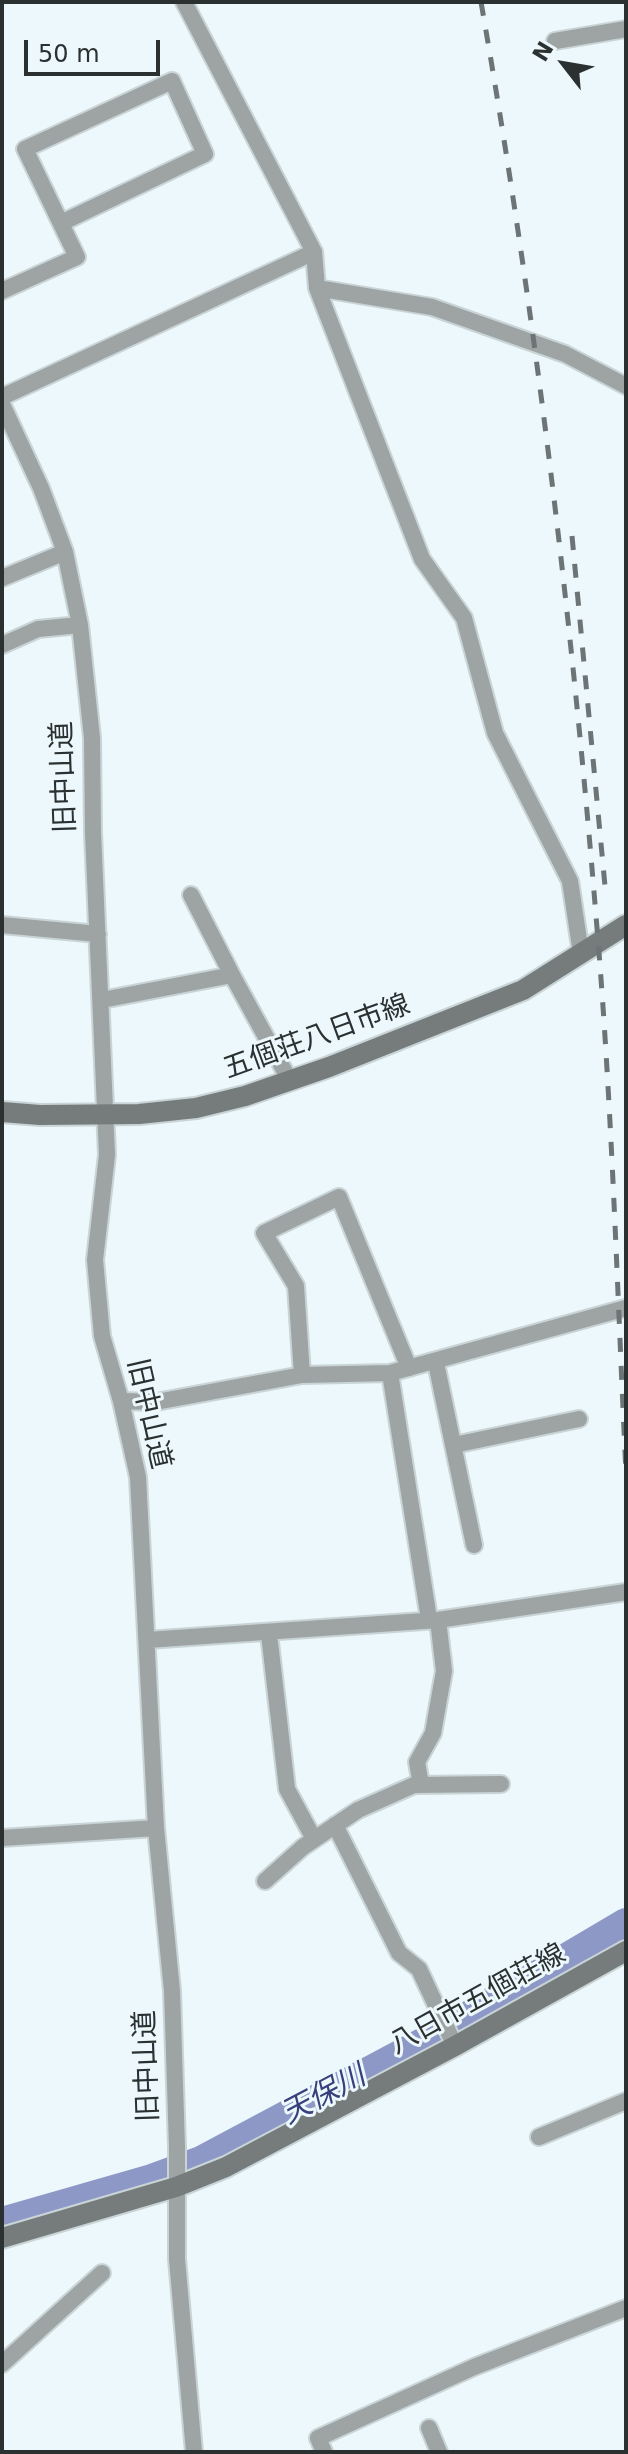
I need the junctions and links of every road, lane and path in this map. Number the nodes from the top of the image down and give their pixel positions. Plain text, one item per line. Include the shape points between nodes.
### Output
1 (184, 2) edge
2 (626, 29) edge
3 (555, 41) dead end
4 (61, 223) junction
5 (314, 252) junction
6 (317, 288) junction
7 (2, 291) edge
8 (626, 386) edge
9 (2, 397) edge
10 (2, 404) edge
11 (65, 552) junction
12 (2, 578) edge
13 (80, 625) junction
14 (2, 645) edge
15 (191, 895) dead end
16 (2, 925) edge
17 (626, 925) edge
18 (98, 934) junction
19 (581, 953) junction
20 (232, 975) junction
21 (102, 1000) junction
22 (290, 1081) junction
23 (2, 1112) edge
24 (104, 1114) junction
25 (626, 1308) edge
26 (436, 1363) junction
27 (409, 1368) junction
28 (390, 1373) junction
29 (302, 1375) junction
30 (121, 1401) junction
31 (579, 1419) dead end
32 (454, 1445) junction
33 (474, 1545) dead end
34 (626, 1592) edge
35 (433, 1620) junction
36 (269, 1634) junction
37 (147, 1640) junction
38 (501, 1784) dead end
39 (421, 1785) junction
40 (335, 1825) junction
41 (156, 1828) junction
42 (2, 1838) edge
43 (314, 1839) junction
44 (265, 1881) dead end
45 (626, 1951) edge
46 (455, 2046) junction
47 (626, 2101) edge
48 (539, 2137) dead end
49 (176, 2187) junction
50 (2, 2238) edge
51 (102, 2273) dead end
52 (626, 2308) edge
53 (2, 2364) edge
54 (429, 2428) dead end
55 (194, 2452) edge
56 (324, 2452) edge
57 (439, 2452) edge

1 - 5 street
2 - 3 street
4 - 4 street via 25,149 172,81 205,154
4 - 7 street via 77,257
5 - 6 street
5 - 9 street
6 - 8 street via 432,307 565,354
6 - 19 street via 422,559 464,618 495,733 570,881
10 - 11 street, 旧中山道
11 - 12 street
11 - 13 street, 旧中山道
13 - 14 street via 38,629
13 - 18 street, 旧中山道 via 92,738
15 - 20 street
16 - 18 street
17 - 19 main road, 五個荘八日市線
18 - 21 street, 旧中山道
19 - 22 main road, 五個荘八日市線 via 523,990
20 - 21 street
20 - 22 street
21 - 24 street, 旧中山道
22 - 24 main road, 五個荘八日市線 via 196,1108
23 - 24 main road, 五個荘八日市線
24 - 30 street, 旧中山道 via 107,1155 95,1260 102,1336
25 - 26 street
26 - 27 street
26 - 32 street
27 - 28 street
27 - 29 street via 339,1197 264,1233 296,1286
28 - 29 street
28 - 35 street
29 - 30 street via 156,1402
30 - 37 street, 旧中山道 via 138,1477
31 - 32 street
32 - 33 street
34 - 35 street
35 - 36 street
35 - 39 street via 444,1671 433,1733 417,1762
36 - 37 street
36 - 43 street via 287,1789
37 - 41 street, 旧中山道
38 - 39 street
39 - 40 street
40 - 43 street
40 - 46 street via 399,1953 419,1969
41 - 42 street
41 - 49 street, 旧中山道 via 172,1991
43 - 44 street
45 - 46 main road, 八日市五個荘線
46 - 49 main road, 八日市五個荘線 via 226,2167
47 - 48 street
49 - 50 main road, 八日市五個荘線
49 - 55 street, 旧中山道
51 - 53 street
52 - 56 street via 474,2367 318,2438
54 - 57 street

